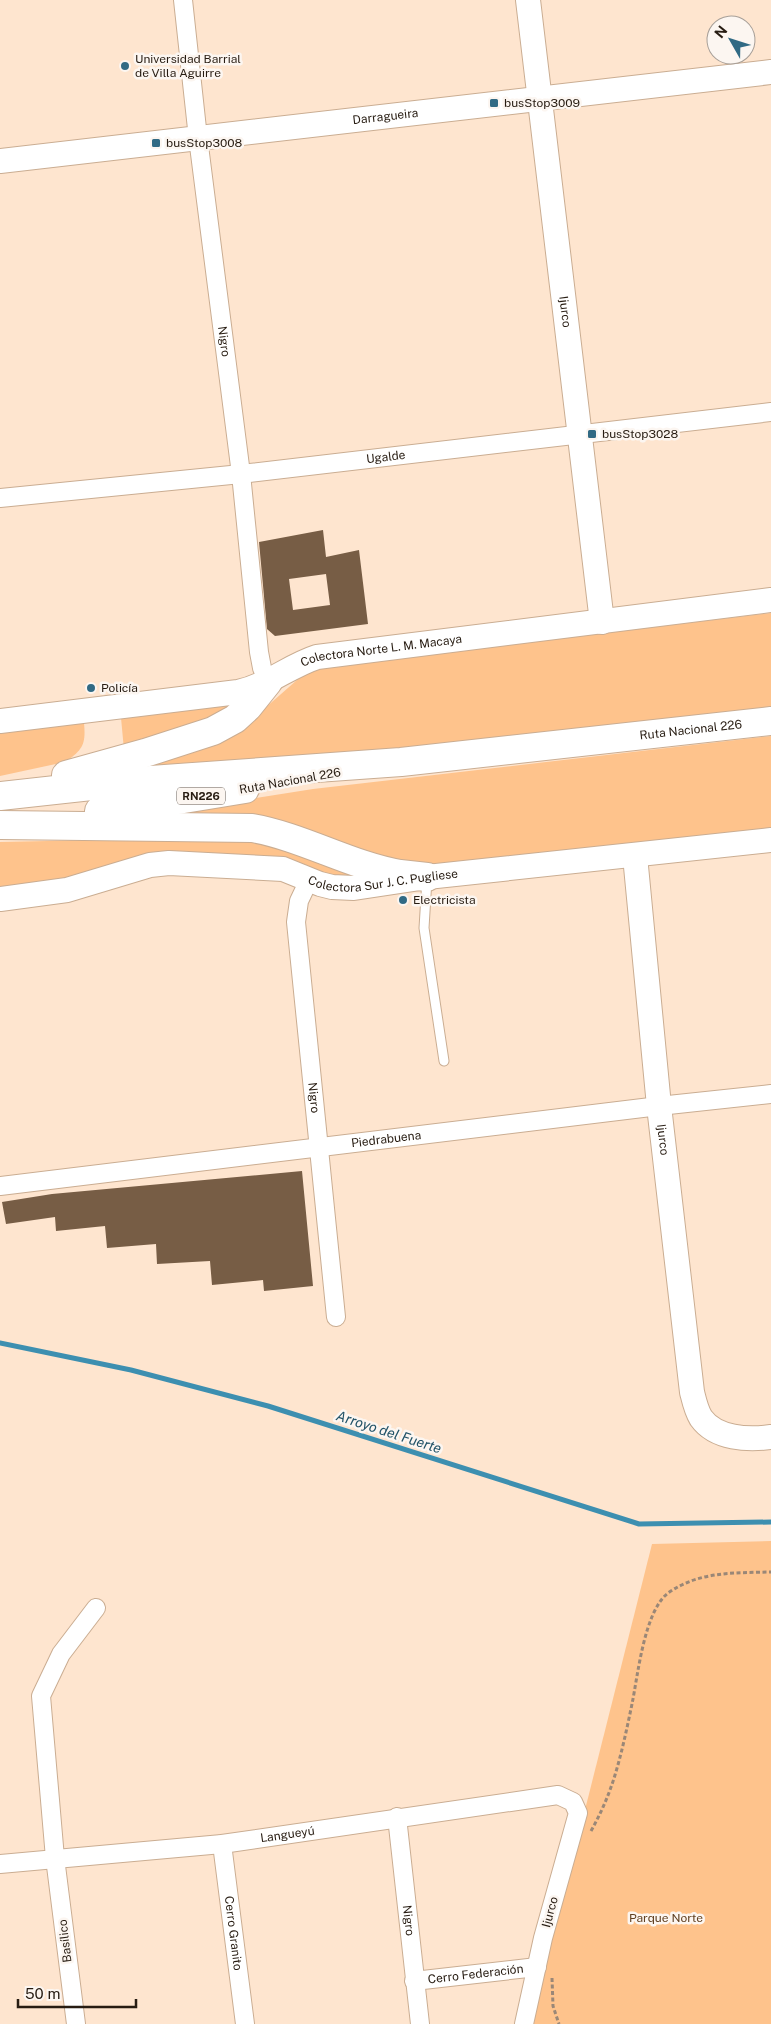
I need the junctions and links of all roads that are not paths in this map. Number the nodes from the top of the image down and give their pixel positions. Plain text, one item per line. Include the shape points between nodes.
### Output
1 (183, 0) edge
2 (528, 0) edge
3 (771, 72) edge
4 (539, 98) junction
5 (198, 138) junction
6 (0, 161) edge
7 (771, 412) edge
8 (578, 435) junction
9 (241, 474) junction
10 (0, 498) edge
11 (771, 600) edge
12 (602, 622) junction
13 (268, 682) junction
14 (0, 721) edge
15 (771, 721) edge
16 (401, 762) junction
17 (0, 791) edge
18 (0, 796) edge
19 (0, 823) edge
20 (771, 840) edge
21 (635, 856) junction
22 (427, 877) junction
23 (309, 880) junction
24 (0, 899) edge
25 (444, 1062) dead end
26 (771, 1094) edge
27 (659, 1106) junction
28 (318, 1148) junction
29 (0, 1186) edge
30 (336, 1317) dead end
31 (771, 1437) edge
32 (96, 1608) dead end
33 (573, 1802) joint
34 (397, 1817) junction
35 (222, 1844) junction
36 (55, 1858) junction
37 (0, 1864) edge
38 (544, 1969) junction
39 (414, 1981) junction
40 (76, 2024) edge
41 (245, 2024) edge
42 (420, 2024) edge
43 (524, 2024) edge

1 - 5 street, Nigro
2 - 4 street, Ijurco
3 - 4 street, Darragueira
4 - 5 street, Darragueira
4 - 8 street, Ijurco
5 - 6 street, Darragueira
5 - 9 street, Nigro
7 - 8 street, Ugalde
8 - 9 street, Ugalde
8 - 12 street, Ijurco
9 - 10 street, Ugalde
9 - 13 street, Nigro via 259,652
11 - 12 street, Colectora Norte L. M. Macaya
12 - 13 street, Colectora Norte L. M. Macaya via 317,657
13 - 14 street, Colectora Norte L. M. Macaya via 238,692
13 - 17 highway via 236,719 213,731 145,753
15 - 16 highway, Ruta Nacional 226 / RN226
16 - 18 highway, Ruta Nacional 226 / RN226 via 137,781
16 - 19 highway, Ruta Nacional 226 / RN226 via 141,806
19 - 22 highway via 252,828 281,834 399,874
20 - 21 street, Colectora Sur J. C. Pugliese
21 - 22 street, Colectora Sur J. C. Pugliese
21 - 27 street, Ijurco
22 - 23 street, Colectora Sur J. C. Pugliese via 354,888 332,887
22 - 25 lane via 424,928
23 - 24 street, Colectora Sur J. C. Pugliese via 271,867 169,863 150,865 68,890
23 - 28 street, Nigro via 299,901 296,922
26 - 27 street, Piedrabuena
27 - 28 street, Piedrabuena
27 - 31 street, Ijurco via 692,1392 698,1412 715,1430 747,1439
28 - 29 street, Piedrabuena
28 - 30 street, Nigro
32 - 36 street, Basílico via 61,1654 41,1696
33 - 34 street, Langueyú via 558,1795
33 - 38 street, Ijurco via 578,1813
34 - 35 street, Langueyú
34 - 39 street, Nigro
35 - 36 street, Langueyú
35 - 41 street, Cerro Granito
36 - 37 street, Langueyú
36 - 40 street, Basílico
38 - 39 street, Cerro Federación
38 - 43 street, Ijurco
39 - 42 street, Nigro

